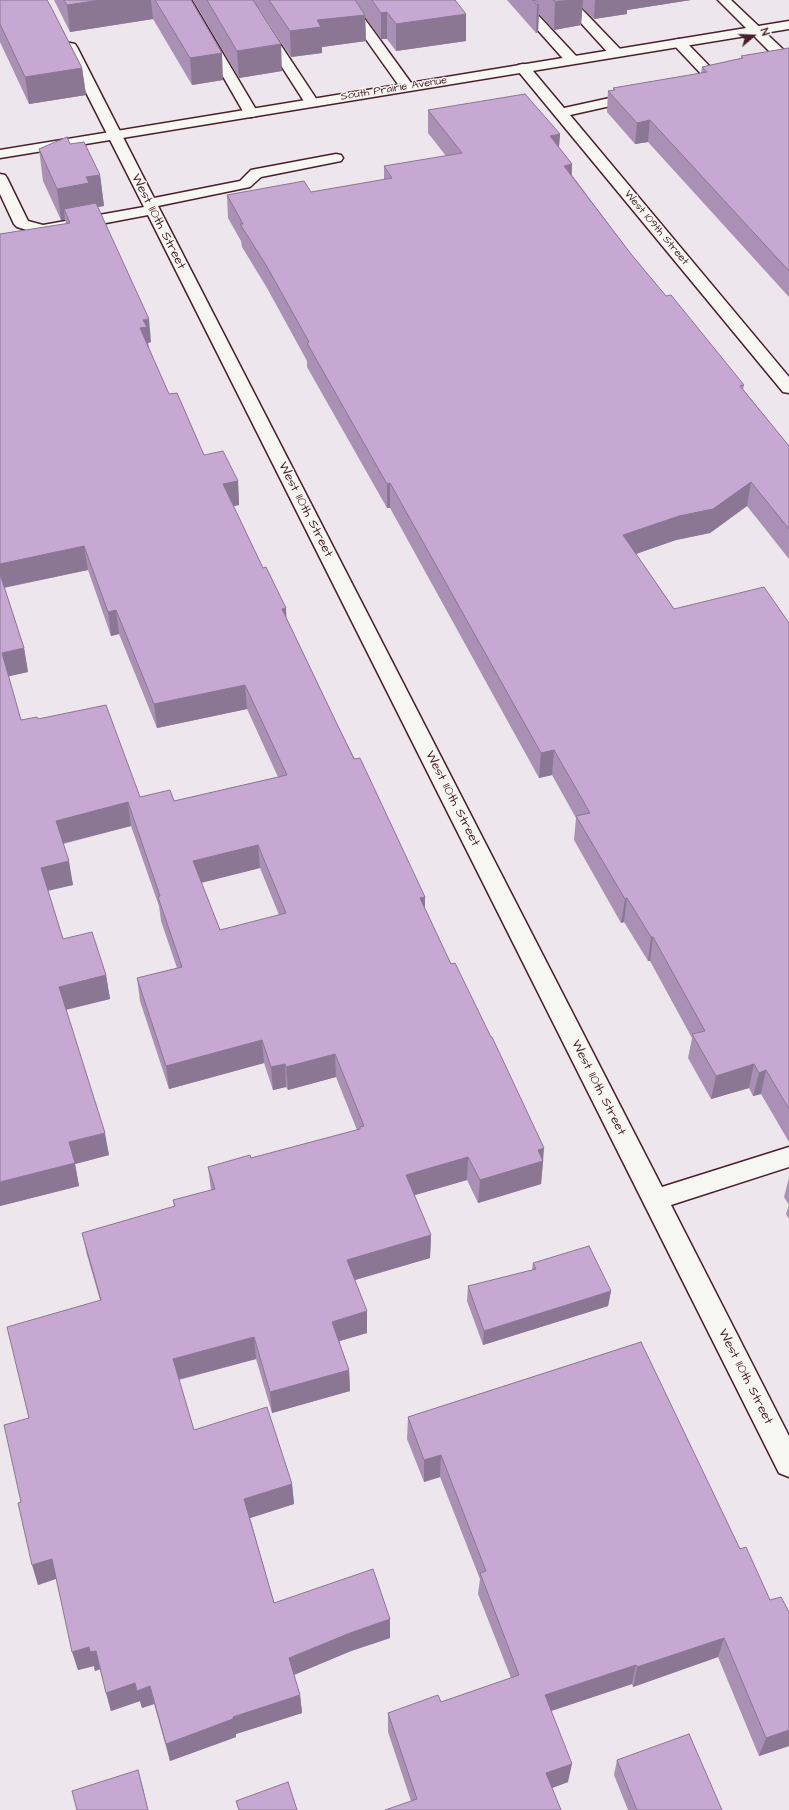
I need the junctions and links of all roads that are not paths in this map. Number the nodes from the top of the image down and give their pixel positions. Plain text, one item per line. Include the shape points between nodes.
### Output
1 (185, 0) edge
2 (245, 0) edge
3 (344, 0) edge
4 (517, 0) edge
5 (566, 0) edge
6 (724, 0) edge
7 (789, 25) edge
8 (755, 31) junction
9 (64, 36) edge
10 (679, 43) junction
11 (616, 53) junction
12 (572, 60) junction
13 (789, 63) edge
14 (523, 68) junction
15 (691, 84) edge
16 (407, 87) junction
17 (647, 94) edge
18 (312, 103) junction
19 (251, 113) junction
20 (560, 113) junction
21 (114, 135) junction
22 (0, 154) edge
23 (336, 158) dead end
24 (0, 178) edge
25 (151, 207) junction
26 (789, 388) edge
27 (789, 1157) edge
28 (655, 1200) junction
29 (789, 1464) edge

1 - 19 street
2 - 18 street
3 - 16 street
4 - 12 street
5 - 11 street
6 - 8 street
7 - 8 street, South Prairie Avenue
8 - 10 street, South Prairie Avenue
8 - 13 street
9 - 21 street, West 110th Street
10 - 11 street, South Prairie Avenue
10 - 15 street via 714,79
11 - 12 street, South Prairie Avenue
12 - 14 street, South Prairie Avenue
14 - 16 street, South Prairie Avenue
14 - 20 street, West 109th Street
16 - 18 street, South Prairie Avenue
17 - 20 street
18 - 19 street, South Prairie Avenue
19 - 21 street, South Prairie Avenue
20 - 26 street, West 109th Street
21 - 22 street, South Prairie Avenue
21 - 25 street, West 110th Street
23 - 25 street via 256,173 244,184
24 - 25 street via 22,224 43,230
25 - 28 street, West 110th Street
27 - 28 street
28 - 29 street, West 110th Street

